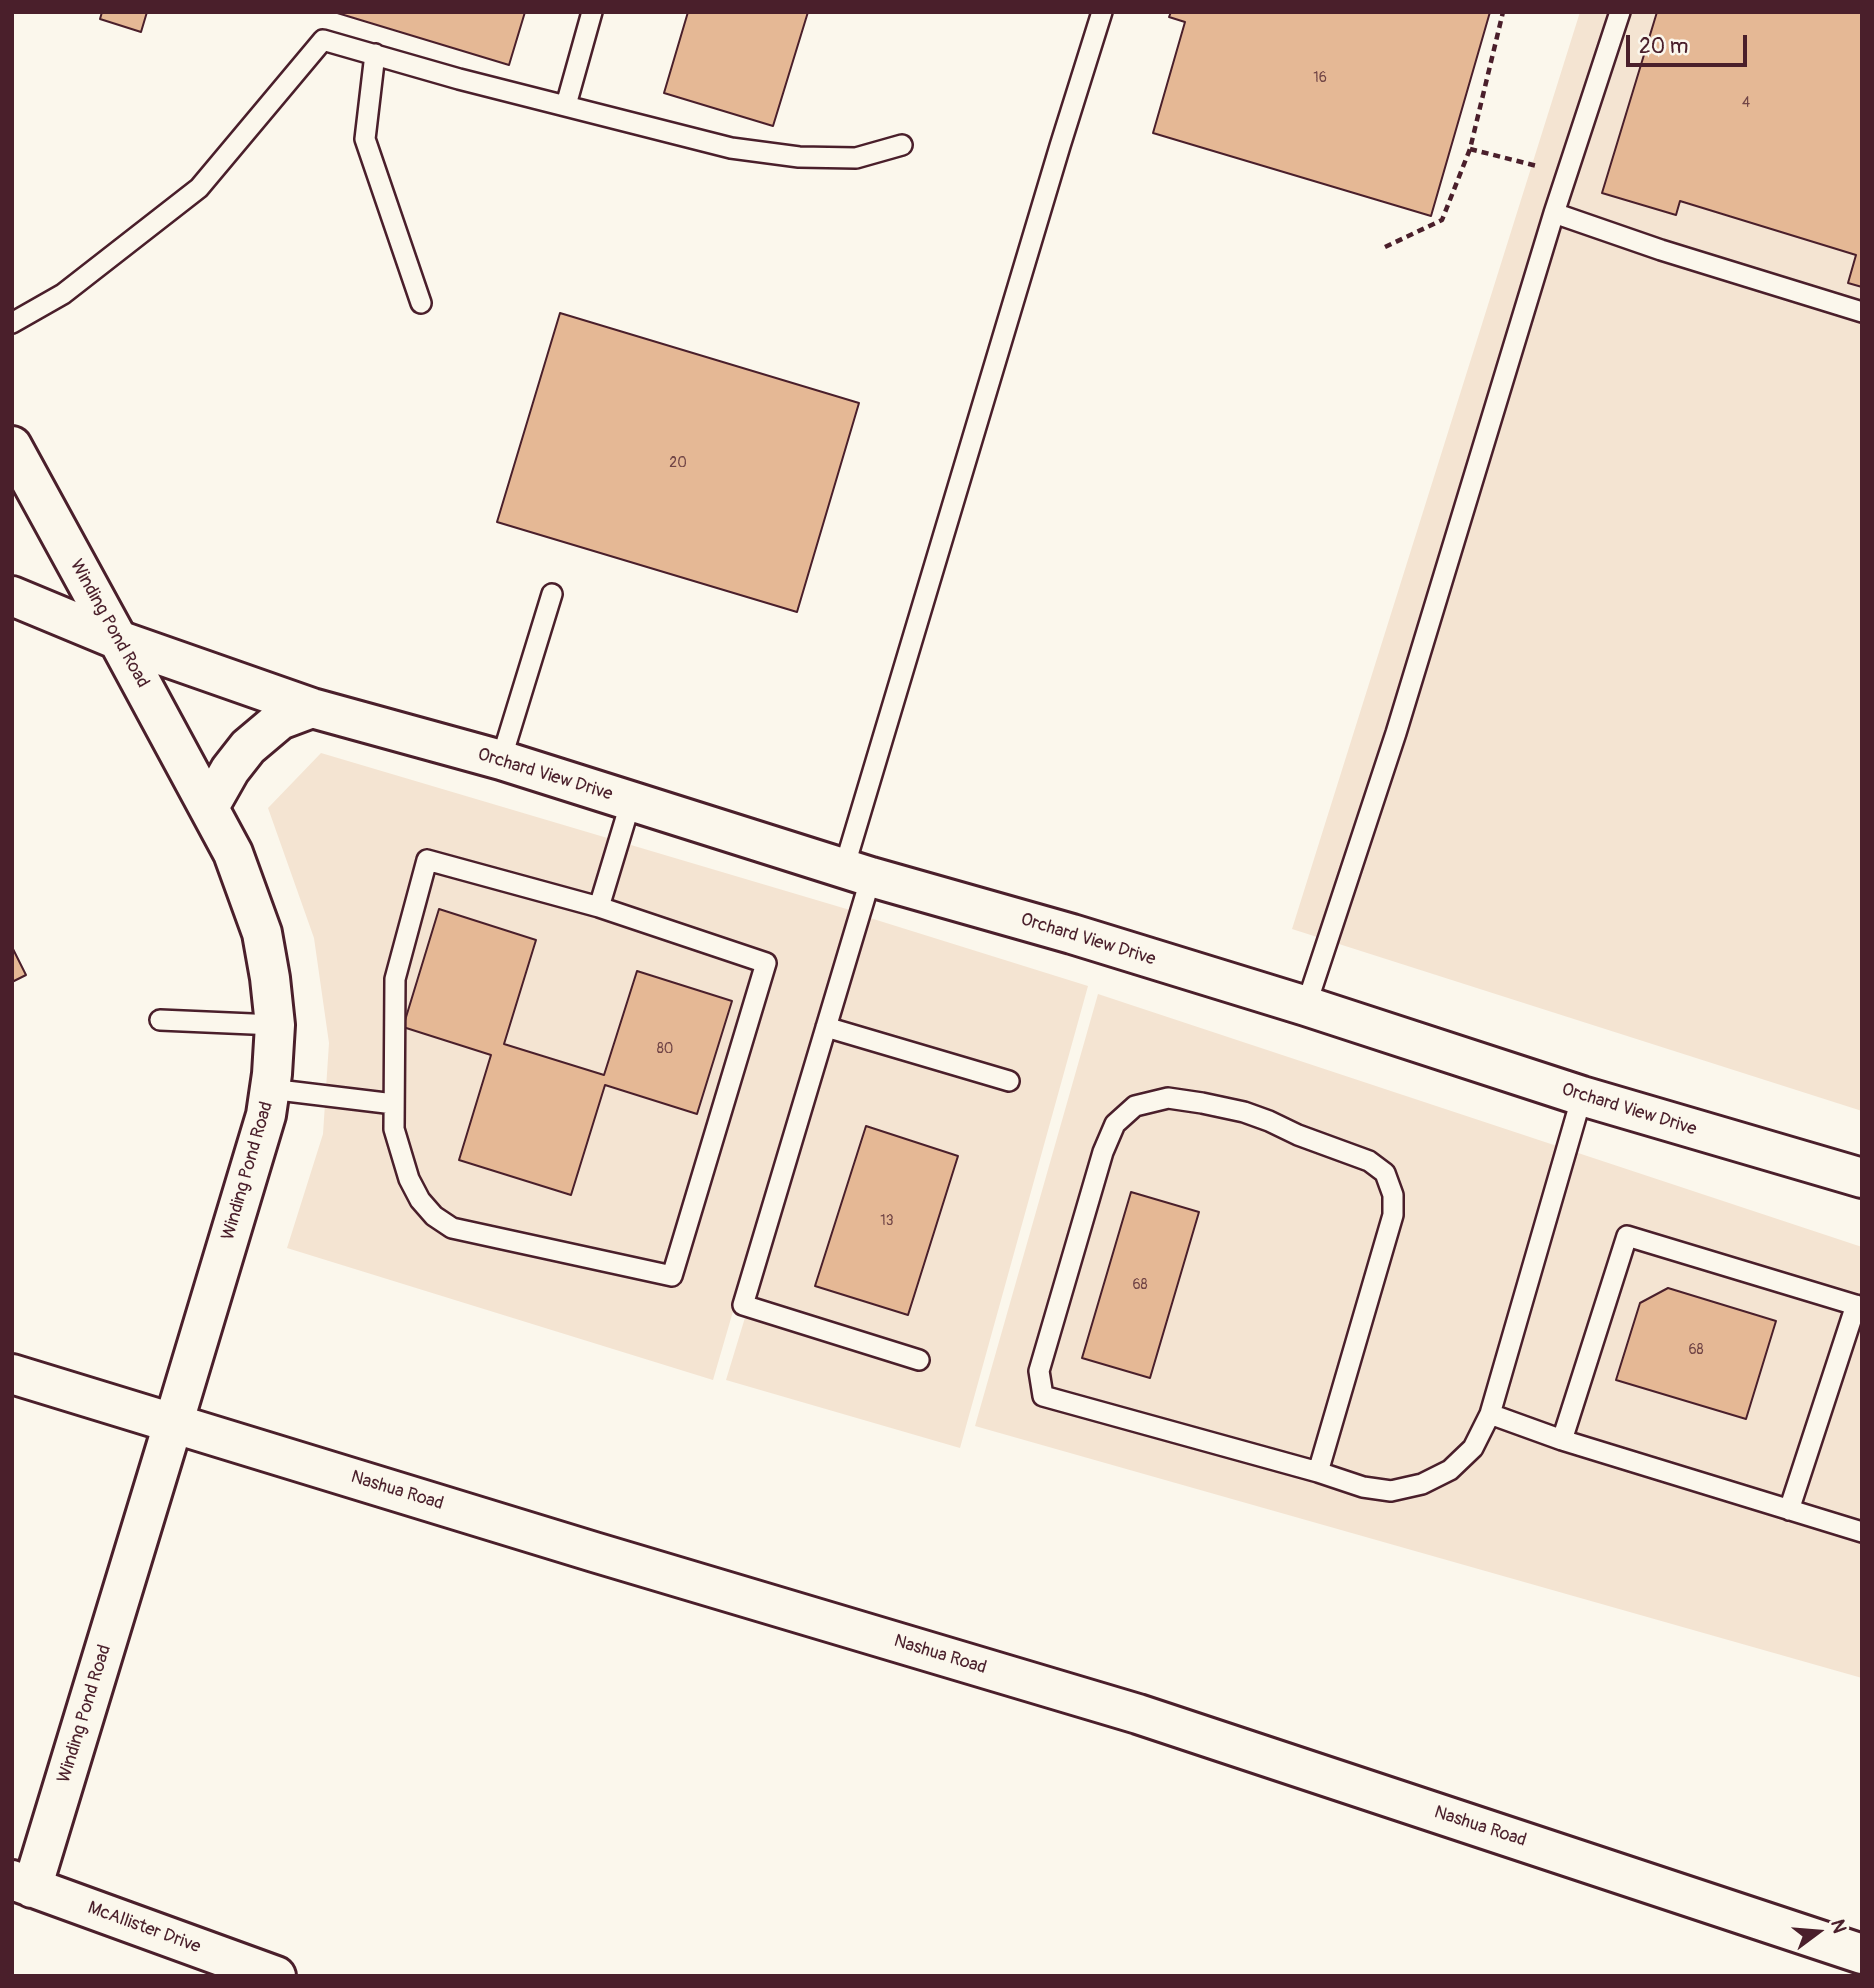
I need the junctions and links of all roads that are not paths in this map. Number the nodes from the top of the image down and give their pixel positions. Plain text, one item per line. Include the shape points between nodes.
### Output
1 (592, 12) edge
2 (1102, 12) edge
3 (1620, 12) edge
4 (375, 54) junction
5 (566, 106) junction
6 (902, 145) dead end
7 (1554, 213) junction
8 (421, 303) dead end
9 (1862, 312) edge
10 (12, 323) edge
11 (12, 446) edge
12 (552, 594) dead end
13 (12, 596) edge
14 (118, 640) junction
15 (312, 708) junction
16 (501, 760) junction
17 (631, 802) junction
18 (209, 807) junction
19 (858, 872) junction
20 (599, 907) junction
21 (1306, 1006) junction
22 (160, 1020) dead end
23 (275, 1026) junction
24 (826, 1027) junction
25 (1009, 1081) dead end
26 (271, 1089) junction
27 (1582, 1096) junction
28 (394, 1104) junction
29 (1862, 1178) edge
30 (1859, 1306) edge
31 (919, 1360) dead end
32 (12, 1374) edge
33 (1490, 1414) junction
34 (174, 1422) junction
35 (1562, 1440) junction
36 (1318, 1472) junction
37 (1789, 1510) junction
38 (1862, 1532) edge
39 (22, 1884) edge
40 (1862, 1954) edge
41 (276, 1976) edge

1 - 5 lane
2 - 19 lane via 1060,146
3 - 7 lane
4 - 5 lane
4 - 8 lane via 365,139
4 - 10 lane via 323,40 199,188 63,294
5 - 6 lane via 732,148 799,157 856,158
7 - 9 lane
7 - 21 lane via 1396,733
11 - 14 street, Winding Pond Road
12 - 16 lane
13 - 14 street, Orchard View Drive
14 - 15 street, Orchard View Drive
14 - 18 street, Winding Pond Road
15 - 16 street, Orchard View Drive
15 - 18 street via 280,720 248,747
16 - 17 street, Orchard View Drive
17 - 19 street, Orchard View Drive
17 - 20 lane
18 - 23 street, Winding Pond Road via 233,853 262,933
19 - 21 street, Orchard View Drive
19 - 24 lane
20 - 28 lane via 427,860 395,979
20 - 28 lane via 766,963 671,1276 452,1228 419,1200 409,1179 394,1129
21 - 27 street, Orchard View Drive
22 - 23 lane
23 - 26 street, Winding Pond Road
24 - 25 lane
24 - 31 lane via 743,1305
26 - 28 lane
26 - 34 street, Winding Pond Road
27 - 29 street, Orchard View Drive
27 - 33 lane
30 - 35 lane via 1627,1236
30 - 37 lane
32 - 34 street, Nashua Road
33 - 35 lane
33 - 36 lane via 1473,1448 1450,1470 1422,1484 1391,1492
34 - 39 street, Winding Pond Road
34 - 40 street, Nashua Road via 1138,1714
35 - 37 lane
36 - 36 lane via 1393,1215 1393,1195 1385,1173 1369,1161 1244,1112 1168,1098 1135,1106 1115,1124 1103,1152 1040,1371 1043,1396
37 - 38 lane
39 - 41 street, McAllister Drive

